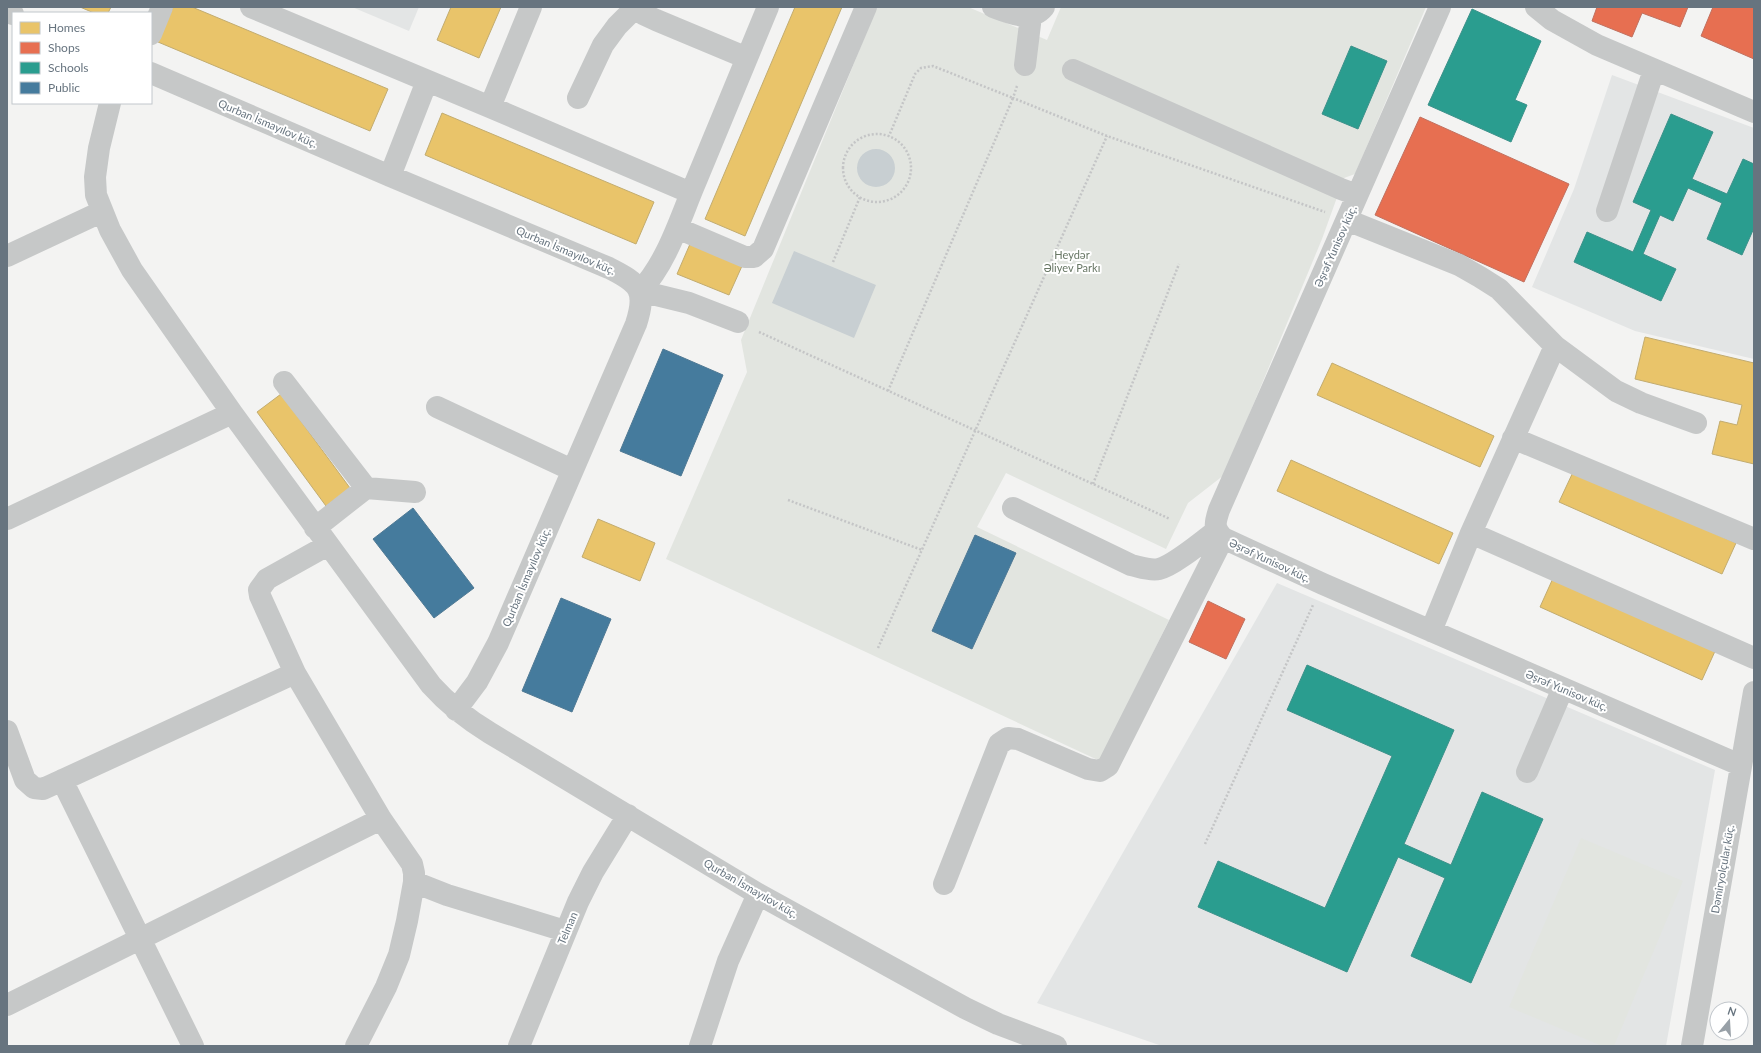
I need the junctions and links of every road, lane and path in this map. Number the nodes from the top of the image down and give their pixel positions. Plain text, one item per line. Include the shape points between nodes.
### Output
1 (162, 7) edge
2 (251, 7) edge
3 (531, 7) edge
4 (636, 7) edge
5 (639, 7) edge
6 (768, 7) edge
7 (866, 7) edge
8 (993, 7) edge
9 (1440, 7) edge
10 (1536, 7) edge
11 (1038, 11) edge
12 (152, 32) edge
13 (747, 58) junction
14 (1025, 65) joint
15 (1073, 70) dead end
16 (1654, 70) junction
17 (152, 73) edge
18 (427, 80) junction
19 (578, 98) dead end
20 (1013, 98) junction
21 (110, 104) edge
22 (490, 107) junction
23 (1754, 112) edge
24 (889, 136) junction
25 (1107, 136) junction
26 (390, 176) junction
27 (691, 193) junction
28 (1358, 195) junction
29 (860, 197) junction
30 (101, 212) junction
31 (1606, 212) dead end
32 (1347, 220) junction
33 (677, 228) junction
34 (7, 256) edge
35 (833, 262) dead end
36 (1179, 264) dead end
37 (640, 291) junction
38 (738, 322) joint
39 (1556, 346) junction
40 (284, 382) dead end
41 (888, 391) junction
42 (437, 407) dead end
43 (232, 413) junction
44 (1696, 423) dead end
45 (975, 431) junction
46 (1513, 438) junction
47 (572, 470) junction
48 (1093, 484) junction
49 (366, 488) junction
50 (415, 492) dead end
51 (788, 500) dead end
52 (1013, 508) dead end
53 (7, 519) edge
54 (1170, 519) dead end
55 (315, 528) junction
56 (1471, 533) junction
57 (1220, 535) junction
58 (1754, 539) edge
59 (328, 545) junction
60 (922, 550) junction
61 (1323, 584) junction
62 (1431, 631) junction
63 (878, 648) dead end
64 (1754, 658) edge
65 (295, 673) junction
66 (1563, 688) junction
67 (1754, 692) edge
68 (456, 710) junction
69 (7, 733) edge
70 (1740, 765) junction
71 (1527, 772) dead end
72 (62, 780) junction
73 (628, 816) junction
74 (382, 819) junction
75 (1205, 844) dead end
76 (414, 882) junction
77 (944, 884) dead end
78 (758, 894) junction
79 (565, 931) junction
80 (139, 938) junction
81 (7, 1005) edge
82 (193, 1046) edge
83 (356, 1046) edge
84 (519, 1046) edge
85 (700, 1046) edge
86 (1056, 1046) edge
87 (1692, 1046) edge

1 - 12 street
2 - 18 street
3 - 22 street
4 - 19 street via 603,45
5 - 13 street via 643,14
6 - 13 street
7 - 33 street via 763,250 754,257 745,257
8 - 11 street via 1020,16
9 - 28 street, Əşrəf Yunisov küç.
10 - 16 street via 1552,20 1597,45
11 - 14 street
13 - 27 street
14 - 20 path
15 - 28 street
16 - 23 street
16 - 31 street
17 - 26 street, Qurban İsmayılov küç.
18 - 22 street
18 - 26 street
20 - 24 path via 933,66 921,68 915,74
20 - 25 path
20 - 41 path
21 - 30 street, Qurban İsmayılov küç. via 95,177 96,195
22 - 27 street
24 - 29 path via 869,135 859,139 846,153 843,163 846,183
24 - 29 path via 905,148 909,158 911,168 905,187 898,194 880,201
25 - 32 path
25 - 45 path
26 - 37 street, Qurban İsmayılov küç. via 609,268 624,275
27 - 33 street
28 - 32 street, Əşrəf Yunisov küç.
29 - 35 path
30 - 34 street
30 - 43 street, Qurban İsmayılov küç. via 132,270
32 - 39 street via 1459,265 1499,289
32 - 57 street, Əşrəf Yunisov küç. via 1219,510 1215,523
33 - 37 street via 660,266
36 - 48 path
37 - 38 street via 667,296
37 - 47 street, Qurban İsmayılov küç. via 642,301 636,324
38 - 41 path
39 - 44 street via 1616,391
39 - 46 street
40 - 49 street
41 - 45 path
42 - 47 street
43 - 53 street
43 - 55 street, Qurban İsmayılov küç.
45 - 48 path
45 - 60 path
46 - 56 street
46 - 58 street
47 - 68 street, Qurban İsmayılov küç. via 487,665
48 - 54 path
49 - 50 street
49 - 55 street
51 - 60 path
52 - 57 street via 1131,565 1147,569 1159,569
55 - 59 street, Qurban İsmayılov küç.
56 - 62 street
56 - 64 street
57 - 61 street, Əşrəf Yunisov küç.
57 - 77 street via 1108,766 1100,771 1088,769 1018,739 1008,738 999,744
59 - 65 street via 267,579 259,590
59 - 68 street, Qurban İsmayılov küç. via 431,685
60 - 63 path
61 - 62 street, Əşrəf Yunisov küç.
61 - 75 path
62 - 66 street, Əşrəf Yunisov küç.
65 - 72 street
65 - 74 street
66 - 70 street, Əşrəf Yunisov küç.
66 - 71 street
67 - 70 street, Dəmiryolçular küç.
68 - 73 street, Qurban İsmayılov küç.
69 - 72 street via 25,780 34,788 43,788
70 - 87 street, Dəmiryolçular küç.
72 - 80 street
73 - 78 street, Qurban İsmayılov küç.
73 - 79 street, Telman via 592,872
74 - 76 street via 412,864
74 - 80 street
76 - 79 street
76 - 83 street via 399,955
78 - 85 street via 728,961
78 - 86 street, Qurban İsmayılov küç. via 965,1008 998,1024
79 - 84 street, Telman
80 - 81 street
80 - 82 street

